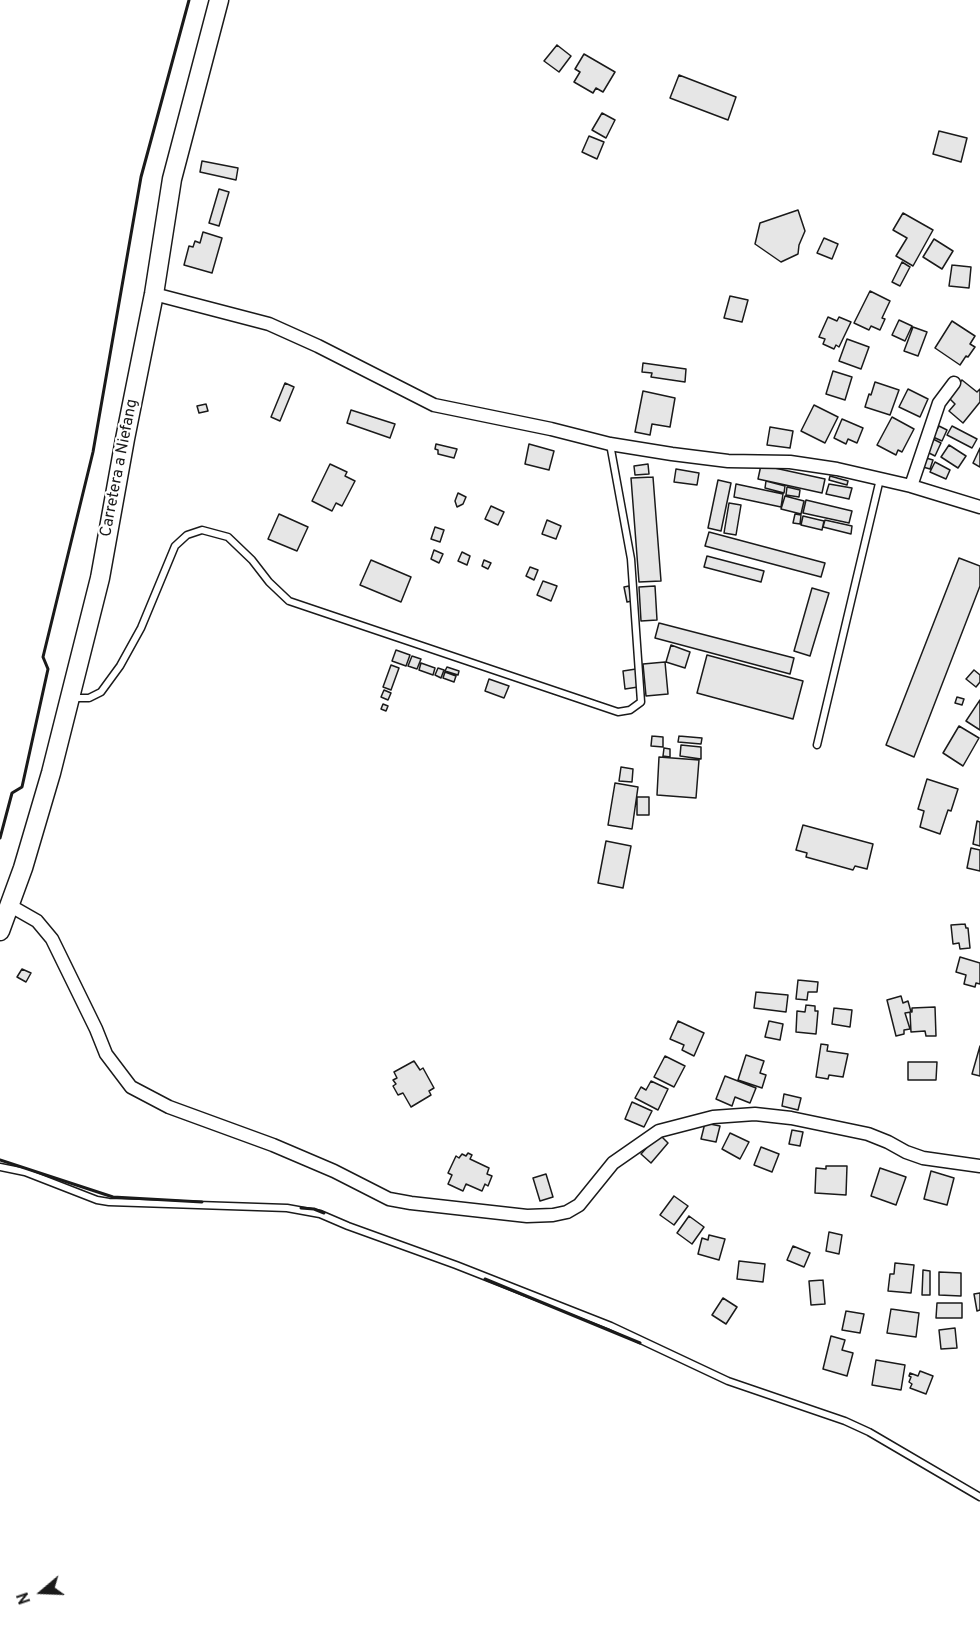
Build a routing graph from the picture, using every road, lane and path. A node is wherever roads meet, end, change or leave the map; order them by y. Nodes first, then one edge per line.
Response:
1 (219, 0) edge
2 (154, 294) junction
3 (954, 383) dead end
4 (610, 444) junction
5 (880, 478) junction
6 (911, 486) junction
7 (980, 507) edge
8 (70, 698) junction
9 (817, 746) dead end
10 (9, 905) junction
11 (0, 931) edge
12 (980, 1166) edge
13 (0, 1167) edge
14 (980, 1497) edge

1 - 2 main road, Carretera a Niefang
2 - 4 street
2 - 8 main road, Carretera a Niefang
3 - 6 street
4 - 5 street
4 - 8 lane
5 - 6 street
5 - 9 lane
6 - 7 street
8 - 10 main road, Carretera a Niefang
10 - 11 main road, Carretera a Niefang
10 - 12 street
13 - 14 lane

